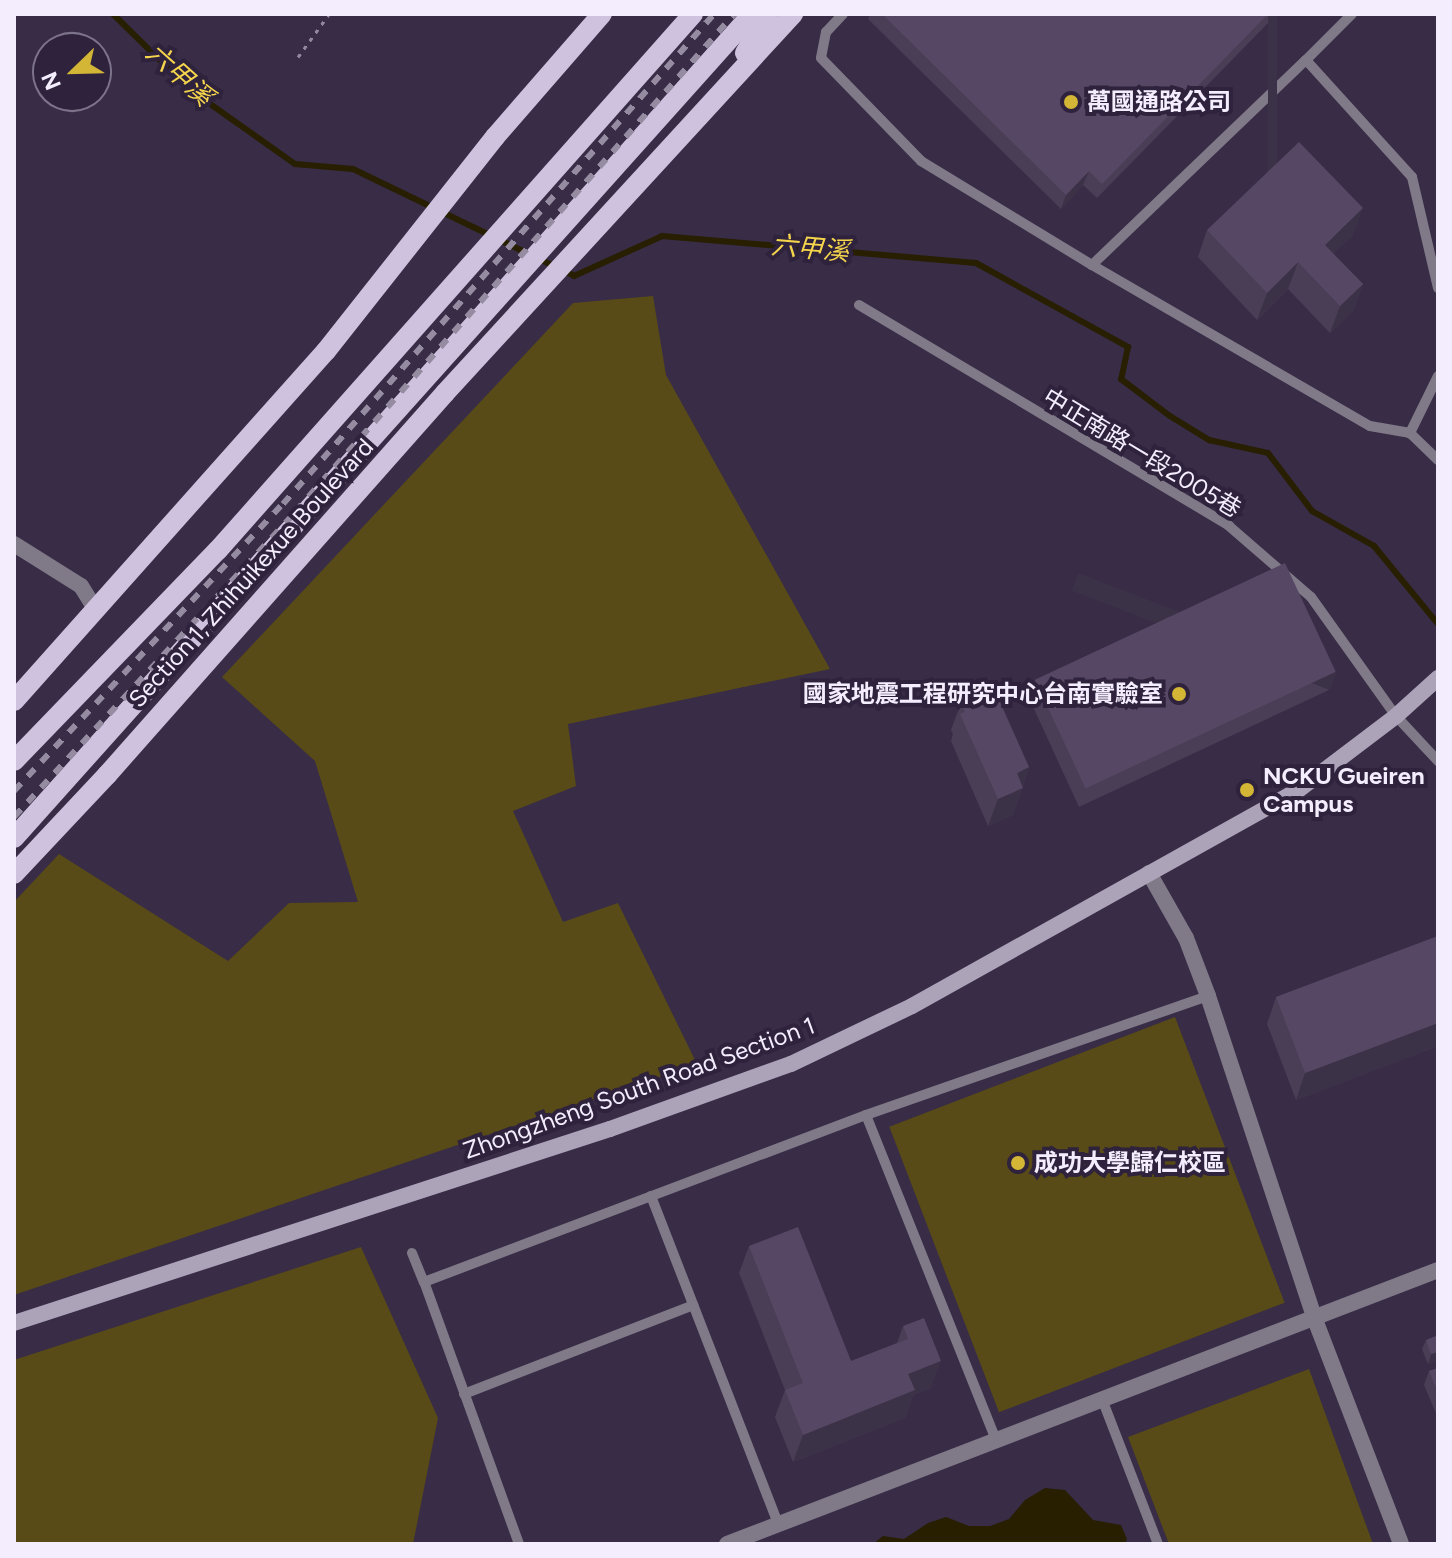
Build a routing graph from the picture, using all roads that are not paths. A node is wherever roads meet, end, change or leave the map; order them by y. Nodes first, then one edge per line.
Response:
1 (602, 14) edge
2 (693, 14) edge
3 (752, 14) edge
4 (768, 14) edge
5 (793, 14) edge
6 (843, 14) edge
7 (1352, 14) edge
8 (1306, 60) junction
9 (724, 87) junction
10 (1092, 265) junction
11 (1438, 288) edge
12 (859, 305) dead end
13 (1438, 376) edge
14 (1410, 433) junction
15 (1438, 460) edge
16 (14, 544) edge
17 (94, 607) junction
18 (1438, 678) edge
19 (14, 701) edge
20 (1401, 710) junction
21 (14, 761) edge
22 (1438, 761) edge
23 (14, 838) edge
24 (1149, 873) junction
25 (14, 874) edge
26 (1208, 996) junction
27 (866, 1115) junction
28 (651, 1196) junction
29 (412, 1253) dead end
30 (1438, 1270) edge
31 (424, 1282) junction
32 (693, 1305) junction
33 (1314, 1317) junction
34 (14, 1323) edge
35 (464, 1394) junction
36 (1102, 1399) junction
37 (996, 1440) junction
38 (778, 1524) junction
39 (736, 1543) edge
40 (519, 1544) edge
41 (1158, 1544) edge
42 (1401, 1544) edge

1 - 17 main road
2 - 21 main road, Section 1, Zhihuikexue Boulevard
3 - 23 main road, Section 1, Zhihuikexue Boulevard
4 - 9 main road
5 - 9 main road
6 - 10 lane
7 - 8 lane
8 - 10 lane
8 - 11 lane
9 - 25 main road, Section 1, Zhihuikexue Boulevard
10 - 14 lane
12 - 20 lane, 中正南路一段2005巷
13 - 14 lane
14 - 15 lane
16 - 17 street
17 - 19 main road
18 - 20 street, Zhongzheng South Road Section 1
20 - 22 lane, 中正南路一段2005巷
20 - 24 street, Zhongzheng South Road Section 1
24 - 26 street
24 - 34 street, Zhongzheng South Road Section 1
26 - 27 lane
26 - 33 street
27 - 28 lane
27 - 37 lane
28 - 31 lane
28 - 32 lane
29 - 31 lane
30 - 33 street
31 - 35 lane
32 - 35 lane
32 - 38 lane
33 - 36 street
33 - 42 street
35 - 40 lane
36 - 37 street
36 - 41 lane
37 - 38 street
38 - 39 street

